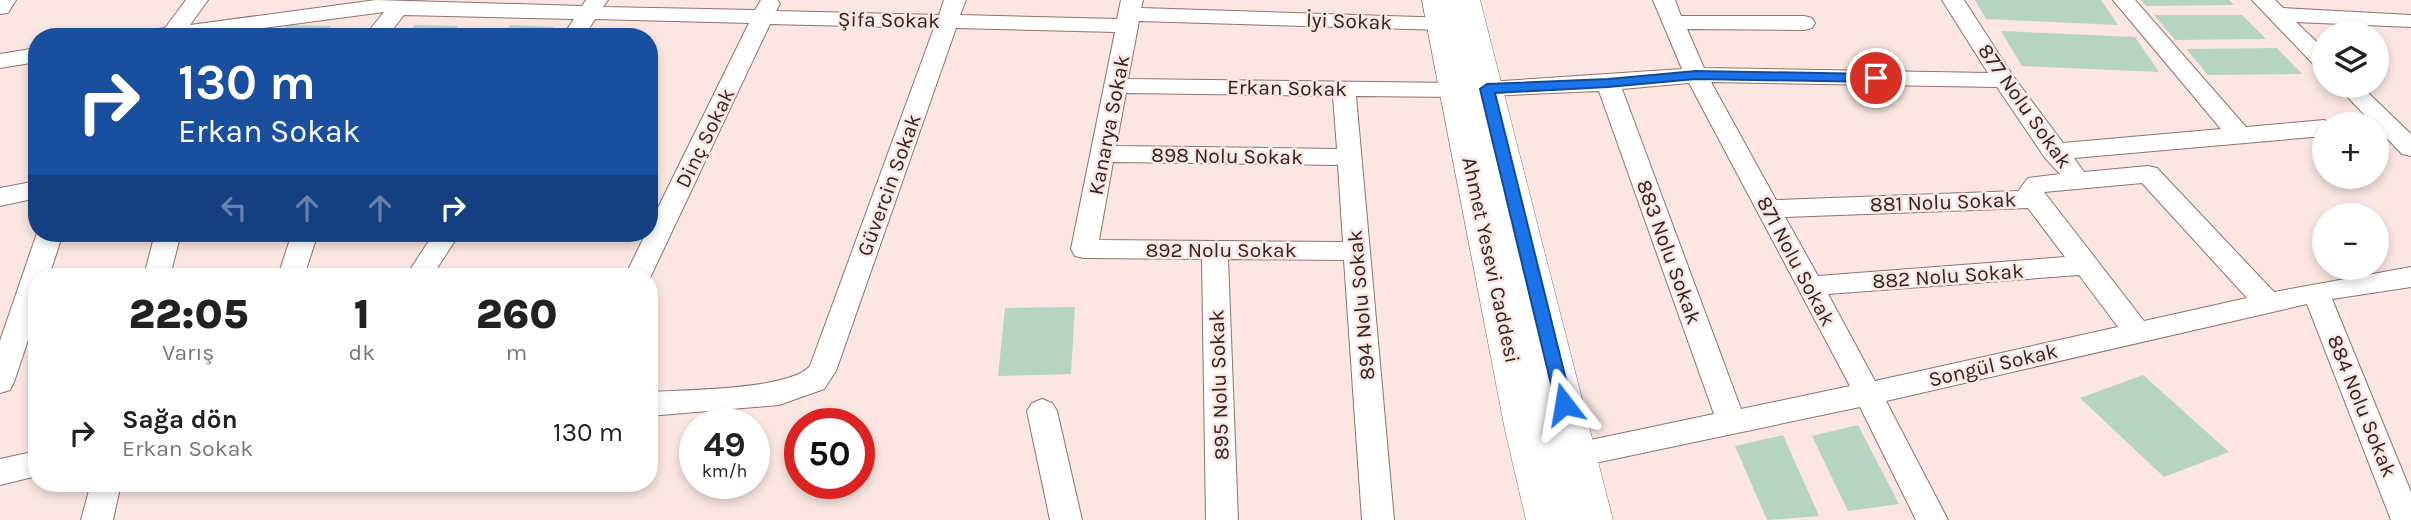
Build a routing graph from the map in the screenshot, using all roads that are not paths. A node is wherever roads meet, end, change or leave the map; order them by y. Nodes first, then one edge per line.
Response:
1 (5, 0) edge
2 (197, 0) edge
3 (1953, 0) edge
4 (2124, 0) edge
5 (402, 4) edge
6 (593, 6) edge
7 (2269, 7) edge
8 (0, 8) edge
9 (767, 8) edge
10 (1448, 8) edge
11 (952, 11) edge
12 (1669, 11) edge
13 (1130, 13) edge
14 (2411, 20) edge
15 (1804, 23) dead end
16 (176, 28) edge
17 (231, 28) edge
18 (382, 28) edge
19 (579, 28) edge
20 (2312, 50) edge
21 (28, 56) edge
22 (0, 61) edge
23 (1696, 75) junction
24 (2004, 80) junction
25 (1608, 83) junction
26 (1117, 86) junction
27 (1344, 89) junction
28 (1471, 90) junction
29 (2312, 129) edge
30 (2389, 134) edge
31 (2240, 136) junction
32 (2122, 147) junction
33 (2411, 148) edge
34 (2054, 152) junction
35 (1104, 154) junction
36 (1349, 158) junction
37 (2147, 174) junction
38 (2078, 181) junction
39 (28, 191) edge
40 (0, 197) edge
41 (2035, 199) junction
42 (1768, 208) junction
43 (658, 234) edge
44 (47, 242) edge
45 (166, 242) edge
46 (302, 242) edge
47 (441, 242) edge
48 (654, 242) edge
49 (1084, 249) joint
50 (1215, 250) junction
51 (1357, 251) junction
52 (2085, 265) junction
53 (38, 268) edge
54 (159, 268) edge
55 (294, 268) edge
56 (424, 268) edge
57 (642, 268) edge
58 (2411, 277) edge
59 (1810, 286) junction
60 (2316, 292) junction
61 (28, 299) edge
62 (2268, 303) junction
63 (2137, 332) junction
64 (822, 371) joint
65 (0, 382) edge
66 (1868, 394) junction
67 (658, 403) edge
68 (1042, 411) dead end
69 (1731, 421) junction
70 (1576, 455) junction
71 (28, 465) edge
72 (0, 472) edge
73 (104, 492) edge
74 (97, 520) edge
75 (1066, 520) edge
76 (1222, 520) edge
77 (1378, 520) edge
78 (1548, 520) edge
79 (1591, 520) edge
80 (1932, 520) edge
81 (2407, 520) edge

1 - 8 street
2 - 16 street
3 - 24 street, 877 Nolu Sokak
4 - 31 street
5 - 6 street, Şifa Sokak
5 - 17 street, Şifa Sokak
5 - 18 street
6 - 9 street, Şifa Sokak
6 - 19 street
7 - 14 street
7 - 20 street
9 - 11 street, Şifa Sokak
9 - 43 street, Dinç Sokak
10 - 13 street, İyi Sokak
10 - 28 main road, Ahmet Yesevi Caddesi
11 - 13 street, Şifa Sokak
11 - 64 street, Güvercin Sokak
12 - 15 street
12 - 23 street, 871 Nolu Sokak
13 - 26 street, Kanarya Sokak
21 - 22 street
23 - 24 street, Erkan Sokak
23 - 25 street, Erkan Sokak
23 - 42 street, 871 Nolu Sokak
24 - 34 street, 877 Nolu Sokak
25 - 28 street, Erkan Sokak
25 - 69 street, 883 Nolu Sokak
26 - 27 street, Erkan Sokak
26 - 35 street, Kanarya Sokak
27 - 28 street, Erkan Sokak
27 - 36 street, 894 Nolu Sokak
28 - 70 main road, Ahmet Yesevi Caddesi
28 - 78 main road, Ahmet Yesevi Caddesi
29 - 31 street
30 - 33 street
31 - 32 street
32 - 34 street
32 - 37 street
34 - 38 street, 877 Nolu Sokak
35 - 36 street, 898 Nolu Sokak
35 - 49 street, Kanarya Sokak
36 - 51 street, 894 Nolu Sokak
37 - 38 street, 877 Nolu Sokak
37 - 62 street
38 - 41 street
39 - 40 street
41 - 42 street, 881 Nolu Sokak
41 - 52 street, 881 Nolu Sokak
42 - 59 street, 871 Nolu Sokak
44 - 53 street
45 - 54 street
46 - 55 street
47 - 56 street
48 - 57 street, Dinç Sokak
49 - 50 street, 892 Nolu Sokak
50 - 51 street, 892 Nolu Sokak
50 - 76 street, 895 Nolu Sokak
51 - 77 street, 894 Nolu Sokak
52 - 59 street, 882 Nolu Sokak
52 - 63 street, 881 Nolu Sokak
58 - 60 street, Songül Sokak
59 - 66 street, 871 Nolu Sokak
60 - 62 street, Songül Sokak
60 - 81 street, 884 Nolu Sokak
61 - 65 street
62 - 63 street, Songül Sokak
63 - 66 street, Songül Sokak
64 - 67 street
66 - 69 street, Songül Sokak
66 - 80 street, 871 Nolu Sokak
68 - 75 street
69 - 70 street, Songül Sokak
70 - 79 main road, Ahmet Yesevi Caddesi
71 - 72 street
73 - 74 street

